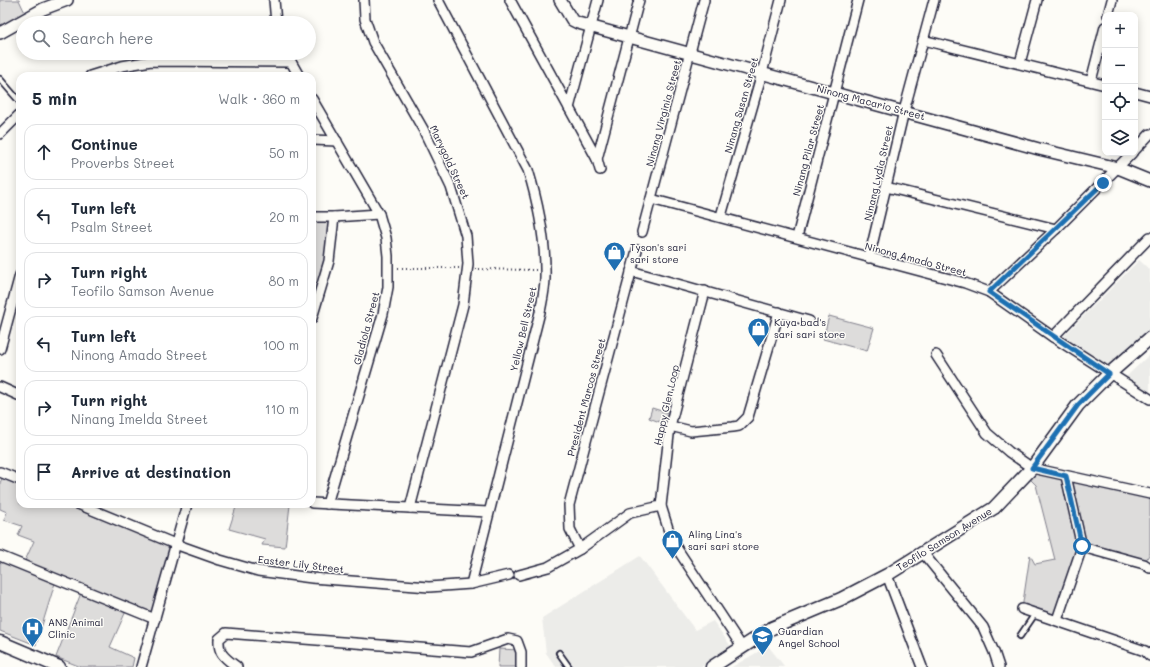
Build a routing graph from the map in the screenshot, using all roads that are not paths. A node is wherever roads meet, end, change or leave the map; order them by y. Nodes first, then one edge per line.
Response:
1 (67, 0) edge
2 (274, 0) edge
3 (364, 0) edge
4 (438, 0) edge
5 (510, 0) edge
6 (560, 0) edge
7 (598, 0) edge
8 (639, 0) edge
9 (704, 0) edge
10 (781, 0) edge
11 (858, 0) edge
12 (934, 0) edge
13 (1037, 0) edge
14 (1112, 0) edge
15 (1109, 12) edge
16 (30, 16) edge
17 (275, 16) edge
18 (16, 24) edge
19 (591, 27) junction
20 (0, 33) edge
21 (630, 37) junction
22 (1102, 39) edge
23 (923, 40) junction
24 (691, 54) junction
25 (291, 62) joint
26 (1020, 63) junction
27 (103, 72) edge
28 (297, 72) edge
29 (762, 73) junction
30 (0, 79) edge
31 (1091, 81) junction
32 (1102, 83) edge
33 (835, 92) junction
34 (1138, 93) edge
35 (1150, 96) edge
36 (16, 97) edge
37 (316, 105) edge
38 (569, 108) junction
39 (904, 111) junction
40 (16, 118) edge
41 (0, 134) edge
42 (1150, 134) edge
43 (316, 140) edge
44 (337, 141) junction
45 (1138, 147) edge
46 (1129, 156) edge
47 (597, 159) junction
48 (1118, 168) junction
49 (600, 170) dead end
50 (1150, 181) edge
51 (886, 187) junction
52 (651, 199) junction
53 (379, 214) junction
54 (721, 216) junction
55 (316, 217) edge
56 (334, 217) junction
57 (1056, 229) junction
58 (642, 232) dead end
59 (797, 236) junction
60 (1150, 237) edge
61 (637, 250) dead end
62 (869, 258) junction
63 (632, 271) junction
64 (16, 290) edge
65 (705, 291) junction
66 (989, 292) junction
67 (316, 305) edge
68 (779, 312) junction
69 (809, 321) dead end
70 (1053, 337) junction
71 (1150, 338) edge
72 (0, 349) edge
73 (936, 355) dead end
74 (1109, 374) junction
75 (0, 388) edge
76 (16, 394) edge
77 (1150, 399) edge
78 (670, 426) junction
79 (1032, 468) junction
80 (0, 472) edge
81 (1066, 476) junction
82 (16, 478) edge
83 (1150, 494) edge
84 (316, 503) edge
85 (327, 504) junction
86 (661, 506) junction
87 (88, 508) edge
88 (186, 508) edge
89 (410, 508) junction
90 (488, 512) junction
91 (175, 544) junction
92 (1082, 546) junction
93 (580, 549) junction
94 (923, 553) junction
95 (0, 556) edge
96 (1150, 568) edge
97 (509, 575) dead end
98 (519, 575) dead end
99 (887, 575) junction
100 (471, 584) junction
101 (1022, 609) dead end
102 (1035, 614) junction
103 (155, 619) junction
104 (1057, 620) junction
105 (1020, 636) dead end
106 (0, 642) edge
107 (742, 647) junction
108 (559, 653) dead end
109 (1150, 656) edge
110 (59, 667) edge
111 (141, 667) edge
112 (237, 667) edge
113 (521, 667) edge
114 (569, 667) edge
115 (712, 667) edge
116 (922, 667) edge
117 (999, 667) edge

1 - 16 street
2 - 17 street
3 - 89 street, Marygold Street
4 - 90 street, Yellow Bell Street
5 - 38 street
6 - 19 street, Ninong Macario Street
7 - 19 street
8 - 21 street
9 - 24 street, Ninang Virginia Street
10 - 29 street, Ninang Susan Street
11 - 33 street, Ninang Pilar Street
12 - 23 street, Ninang Lydia Street
13 - 26 street
14 - 15 street
18 - 20 street
19 - 21 street, Ninong Macario Street
19 - 38 street
21 - 24 street, Ninong Macario Street
21 - 47 street
22 - 31 street
23 - 26 street
23 - 39 street, Ninang Lydia Street
24 - 29 street, Ninong Macario Street
24 - 52 street, Ninang Virginia Street
25 - 27 street
25 - 28 street
26 - 31 street
29 - 33 street, Ninong Macario Street
29 - 54 street, Ninang Susan Street
30 - 36 lane
31 - 32 street
33 - 39 street, Ninong Macario Street
33 - 59 street, Ninang Pilar Street
34 - 35 street
37 - 44 street, Gladiola Street
38 - 47 street
39 - 48 street, Ninong Macario Street
39 - 51 street, Ninang Lydia Street
40 - 41 street
42 - 45 street
43 - 44 street
44 - 53 street, Gladiola Street
46 - 48 street
47 - 49 street
48 - 50 street, Ninong Macario Street
48 - 57 street
51 - 57 street
51 - 62 street, Ninang Lydia Street
52 - 54 street, Ninong Amado Street
52 - 58 street, Ninang Virginia Street
53 - 56 street
53 - 85 street, Gladiola Street
54 - 59 street, Ninong Amado Street
55 - 56 street
56 - 67 street
57 - 66 street
59 - 62 street, Ninong Amado Street
60 - 70 street
61 - 63 street, President Marcos Street
62 - 66 street, Ninong Amado Street
63 - 65 street
63 - 93 street, President Marcos Street
64 - 72 street
65 - 68 street
65 - 78 street, Happy Glen Loop
66 - 70 street, Ninong Amado Street
68 - 69 street
68 - 78 street
70 - 74 street, Ninong Amado Street
71 - 74 main road, Teofilo Samson Avenue
73 - 79 street
74 - 77 street, Ninong Amado Street
74 - 79 main road, Teofilo Samson Avenue
75 - 76 street
78 - 86 street, Happy Glen Loop
79 - 81 street
79 - 94 main road, Teofilo Samson Avenue
80 - 82 street
81 - 83 street
81 - 92 street
84 - 85 street
85 - 89 street
86 - 93 street
86 - 107 street, Happy Glen Loop
87 - 91 street, Easter Lily Street
88 - 91 street
89 - 90 street
90 - 100 street, Yellow Bell Street
91 - 100 street, Easter Lily Street
91 - 103 street
92 - 96 street
92 - 104 street
93 - 98 street
94 - 99 main road, Teofilo Samson Avenue
94 - 117 street
95 - 103 street
97 - 100 street, Easter Lily Street
99 - 107 main road, Teofilo Samson Avenue
99 - 116 street
101 - 102 street
102 - 104 street
102 - 105 lane
103 - 111 street
104 - 109 street
106 - 110 main road
107 - 115 main road, Teofilo Samson Avenue
108 - 114 lane
112 - 113 street

